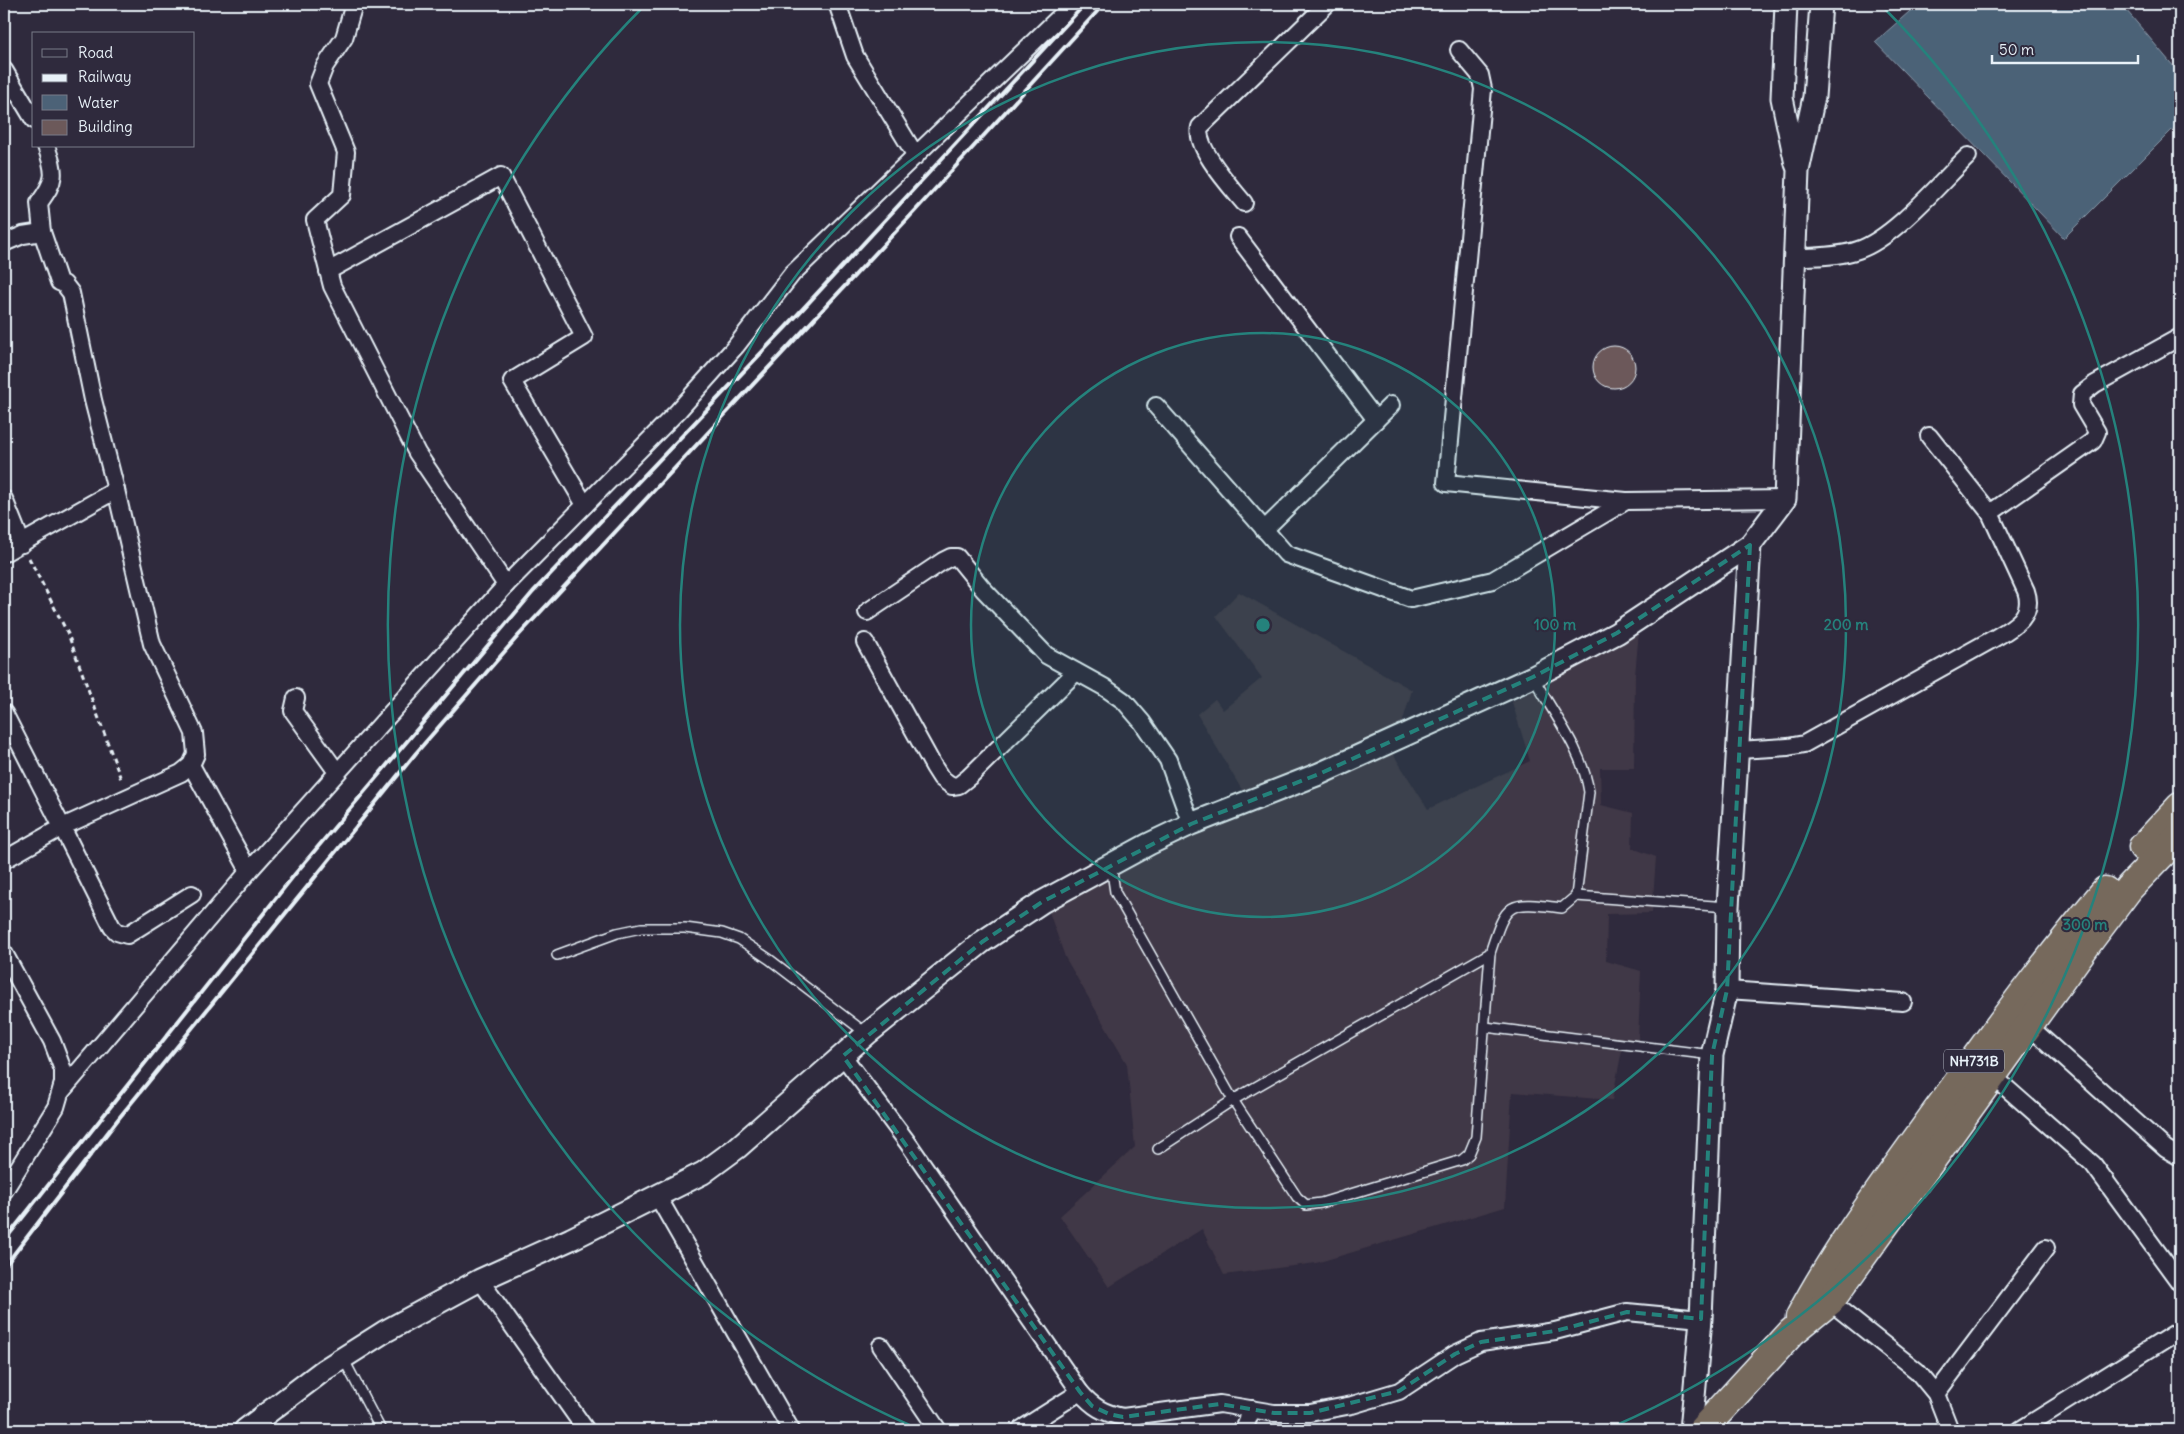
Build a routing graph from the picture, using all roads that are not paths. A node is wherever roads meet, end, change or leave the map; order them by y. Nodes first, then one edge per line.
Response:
1 (354, 4) edge
2 (1073, 4) edge
3 (1327, 4) edge
4 (1786, 4) edge
5 (1820, 4) edge
6 (838, 6) dead end
7 (1459, 50) dead end
8 (4, 70) edge
9 (32, 117) edge
10 (47, 148) edge
11 (916, 156) junction
12 (1968, 156) dead end
13 (1798, 171) junction
14 (1244, 203) dead end
15 (42, 232) junction
16 (1238, 237) dead end
17 (4, 243) edge
18 (1794, 258) junction
19 (328, 271) junction
20 (2180, 337) edge
21 (1392, 405) dead end
22 (1156, 406) dead end
23 (1376, 420) junction
24 (1929, 436) dead end
25 (116, 490) junction
26 (4, 499) edge
27 (1785, 499) junction
28 (1626, 501) junction
29 (585, 505) junction
30 (1990, 513) junction
31 (1264, 530) junction
32 (22, 544) junction
33 (1750, 545) junction
34 (4, 553) edge
35 (506, 585) junction
36 (867, 612) dead end
37 (865, 642) dead end
38 (1076, 672) junction
39 (1533, 677) junction
40 (296, 698) dead end
41 (4, 713) edge
42 (1738, 750) junction
43 (191, 765) junction
44 (337, 772) junction
45 (2180, 807) edge
46 (1191, 824) junction
47 (62, 827) junction
48 (2176, 847) edge
49 (4, 860) edge
50 (1111, 865) junction
51 (248, 871) junction
52 (192, 894) dead end
53 (1576, 896) junction
54 (1728, 907) junction
55 (4, 953) edge
56 (1490, 953) junction
57 (558, 955) dead end
58 (1727, 990) junction
59 (1903, 1002) dead end
60 (2019, 1017) junction
61 (1485, 1027) junction
62 (867, 1034) junction
63 (1712, 1055) junction
64 (843, 1056) junction
65 (1983, 1067) junction
66 (61, 1092) junction
67 (1233, 1100) junction
68 (1158, 1149) dead end
69 (2180, 1157) edge
70 (4, 1191) edge
71 (658, 1197) junction
72 (2046, 1248) dead end
73 (480, 1280) junction
74 (2180, 1283) edge
75 (1822, 1295) junction
76 (1701, 1319) junction
77 (2180, 1330) edge
78 (881, 1346) dead end
79 (343, 1358) junction
80 (1080, 1392) junction
81 (1936, 1394) junction
82 (1252, 1409) junction
83 (245, 1430) edge
84 (381, 1430) edge
85 (586, 1430) edge
86 (791, 1430) edge
87 (938, 1430) edge
88 (1020, 1430) edge
89 (1244, 1430) edge
90 (1691, 1430) edge
91 (1702, 1430) edge
92 (1950, 1430) edge
93 (2020, 1430) edge

1 - 19 street
2 - 11 street
3 - 14 street
4 - 13 street
5 - 13 street
6 - 11 street
7 - 28 street
8 - 9 street
10 - 15 street
11 - 29 street
12 - 18 street
13 - 18 street
15 - 17 street
15 - 25 street
16 - 23 street
18 - 27 street
19 - 29 street
19 - 35 street
20 - 30 street
21 - 23 street
22 - 31 street
23 - 31 street
24 - 30 street
25 - 32 street
25 - 43 street
26 - 32 street
27 - 28 street
27 - 33 street
28 - 31 street
29 - 35 street
30 - 42 street
32 - 34 street
33 - 39 street
33 - 42 street
35 - 44 street
36 - 38 street
37 - 38 street
38 - 46 street
39 - 46 street
39 - 53 lane
40 - 44 street
41 - 47 street
42 - 54 street
43 - 47 street
43 - 51 street
44 - 51 street
45 - 60 highway, NH731B
46 - 50 street
47 - 49 street
47 - 52 street
48 - 60 highway, NH731B
50 - 62 street
50 - 67 lane
51 - 66 street
53 - 54 lane
53 - 56 lane
54 - 58 street
55 - 66 street
56 - 61 lane
56 - 67 lane
57 - 62 lane
58 - 59 street
58 - 63 street
60 - 65 highway, NH731B
60 - 69 street
61 - 63 lane
61 - 67 lane
62 - 64 street
63 - 76 street
64 - 71 street
64 - 80 street
65 - 74 street
65 - 75 highway, NH731B
66 - 70 street
67 - 68 lane
71 - 73 street
71 - 86 street
72 - 81 street
73 - 79 street
73 - 85 street
75 - 81 street
75 - 91 highway, NH731B
76 - 82 street
76 - 90 street
77 - 93 street
78 - 87 street
79 - 83 street
79 - 84 lane
80 - 82 street
80 - 88 street
81 - 92 street
82 - 89 street

